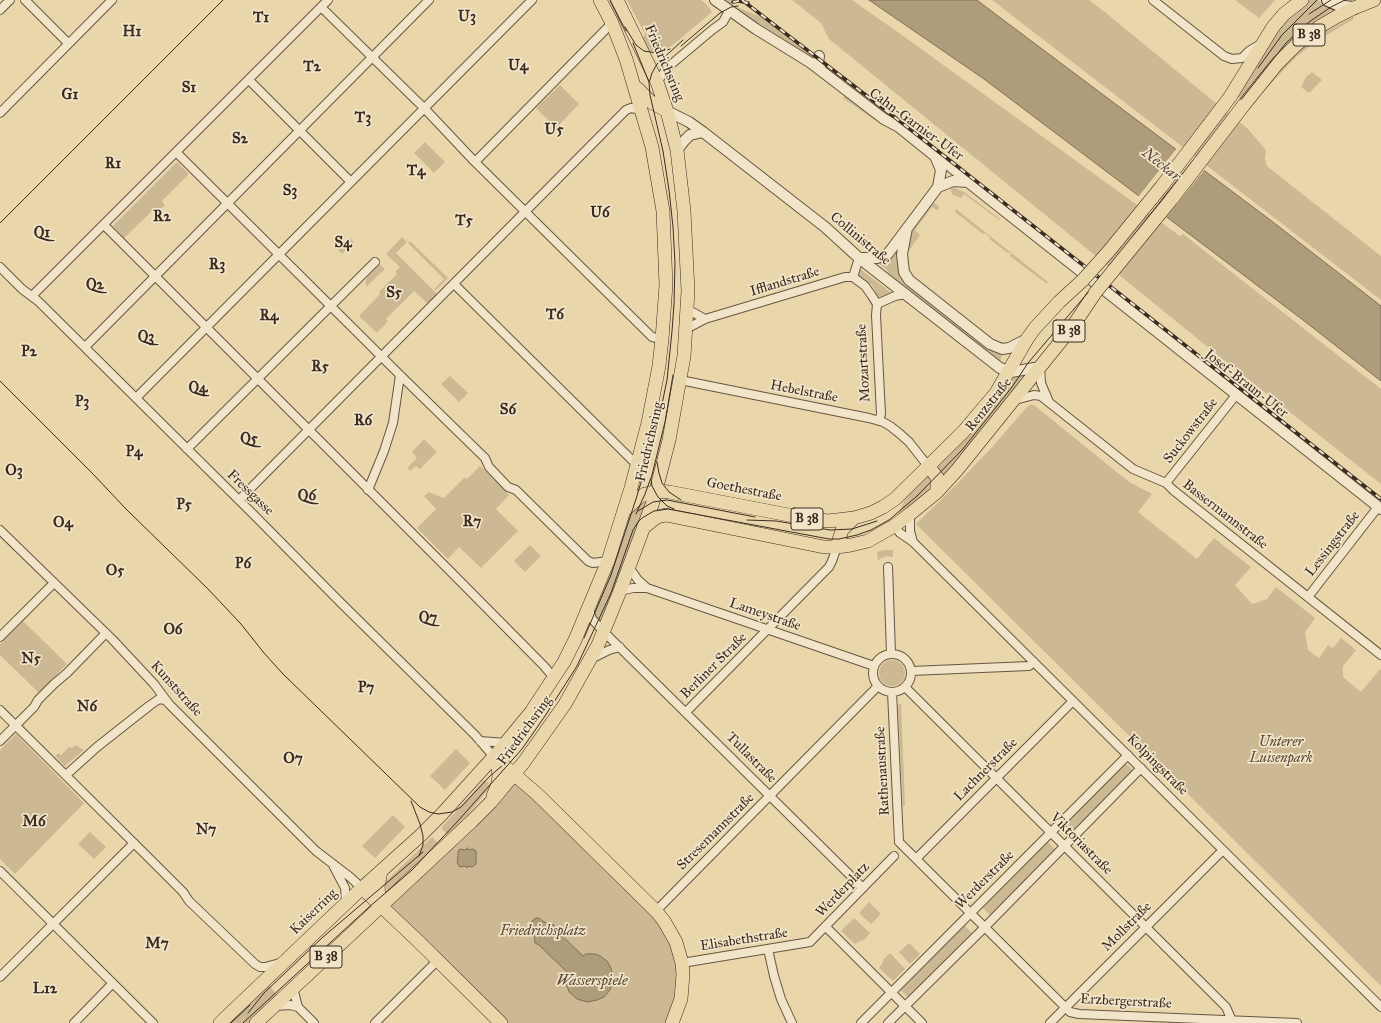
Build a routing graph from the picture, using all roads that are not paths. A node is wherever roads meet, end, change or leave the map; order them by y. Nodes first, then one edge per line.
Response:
1 (10, 0) edge
2 (26, 0) edge
3 (112, 0) edge
4 (328, 0) edge
5 (429, 0) edge
6 (532, 0) edge
7 (600, 0) edge
8 (617, 0) edge
9 (715, 0) edge
10 (1153, 0) edge
11 (1328, 0) edge
12 (1374, 0) edge
13 (1299, 1) edge
14 (322, 7) junction
15 (1354, 8) junction
16 (0, 10) edge
17 (729, 11) junction
18 (612, 23) junction
19 (68, 43) junction
20 (1262, 44) junction
21 (372, 58) junction
22 (249, 80) junction
23 (658, 82) junction
24 (634, 85) junction
25 (425, 109) junction
26 (642, 110) junction
27 (667, 111) junction
28 (0, 113) edge
29 (300, 130) junction
30 (703, 132) junction
31 (677, 150) junction
32 (176, 152) junction
33 (935, 156) junction
34 (475, 162) junction
35 (351, 182) junction
36 (968, 182) junction
37 (938, 187) junction
38 (227, 203) junction
39 (525, 212) junction
40 (104, 225) junction
41 (907, 228) junction
42 (279, 255) junction
43 (859, 258) junction
44 (375, 262) dead end
45 (0, 267) edge
46 (155, 276) junction
47 (853, 277) junction
48 (454, 284) junction
49 (1091, 285) junction
50 (906, 294) junction
51 (32, 296) junction
52 (877, 304) junction
53 (332, 306) junction
54 (687, 309) junction
55 (705, 319) junction
56 (206, 327) junction
57 (686, 329) junction
58 (662, 339) junction
59 (1027, 339) junction
60 (85, 347) junction
61 (684, 356) junction
62 (382, 357) junction
63 (1040, 367) junction
64 (1009, 372) junction
65 (400, 375) junction
66 (258, 379) junction
67 (680, 380) junction
68 (1236, 395) junction
69 (136, 398) junction
70 (1014, 400) junction
71 (1050, 403) junction
72 (879, 421) junction
73 (309, 431) junction
74 (187, 449) junction
75 (638, 466) junction
76 (928, 466) junction
77 (662, 471) junction
78 (1166, 483) junction
79 (368, 490) junction
80 (656, 492) junction
81 (937, 492) junction
82 (694, 497) junction
83 (895, 499) junction
84 (239, 500) junction
85 (1380, 508) edge
86 (625, 510) junction
87 (910, 514) junction
88 (854, 518) junction
89 (894, 526) junction
90 (643, 528) junction
91 (1, 533) edge
92 (913, 542) junction
93 (836, 547) junction
94 (608, 561) junction
95 (629, 567) junction
96 (888, 567) dead end
97 (54, 582) junction
98 (647, 588) junction
99 (620, 591) junction
100 (1308, 597) junction
101 (589, 607) junction
102 (768, 630) junction
103 (604, 632) junction
104 (106, 633) junction
105 (0, 637) edge
106 (620, 647) junction
107 (891, 653) junction
108 (1381, 655) edge
109 (591, 659) junction
110 (1034, 662) junction
111 (874, 666) junction
112 (911, 671) junction
113 (554, 678) junction
114 (878, 686) junction
115 (905, 687) junction
116 (892, 692) junction
117 (165, 700) junction
118 (1073, 701) junction
119 (0, 710) edge
120 (686, 712) junction
121 (16, 725) junction
122 (0, 741) edge
123 (480, 741) junction
124 (507, 743) junction
125 (1128, 755) junction
126 (494, 757) junction
127 (524, 762) junction
128 (1141, 768) junction
129 (483, 769) junction
130 (499, 771) junction
131 (514, 774) junction
132 (66, 775) junction
133 (996, 778) junction
134 (529, 787) junction
135 (770, 795) junction
136 (493, 797) junction
137 (431, 826) joint
138 (1050, 832) junction
139 (134, 842) junction
140 (1064, 846) junction
141 (1223, 850) junction
142 (894, 856) dead end
143 (916, 859) junction
144 (332, 864) junction
145 (381, 870) junction
146 (0, 871) edge
147 (362, 888) junction
148 (863, 888) junction
149 (346, 904) junction
150 (381, 906) junction
151 (656, 910) junction
152 (971, 913) junction
153 (393, 917) junction
154 (53, 923) junction
155 (359, 927) junction
156 (985, 927) junction
157 (1146, 927) junction
158 (828, 929) dead end
159 (810, 942) joint
160 (768, 949) junction
161 (438, 960) junction
162 (285, 962) junction
163 (682, 963) junction
164 (0, 977) edge
165 (113, 983) junction
166 (293, 988) junction
167 (891, 992) junction
168 (274, 1006) junction
169 (905, 1006) junction
170 (298, 1007) junction
171 (1066, 1007) junction
172 (1381, 1007) edge
173 (1233, 1022) edge
174 (1264, 1022) edge
175 (74, 1023) edge
176 (153, 1023) edge
177 (220, 1023) edge
178 (256, 1023) edge
179 (314, 1023) edge
180 (375, 1023) edge
181 (501, 1023) edge
182 (672, 1023) edge
183 (792, 1023) edge
184 (861, 1023) edge
185 (888, 1023) edge
186 (922, 1023) edge
187 (1050, 1023) edge
188 (1297, 1023) edge

1 - 16 street
2 - 19 street
3 - 19 street
4 - 14 street
5 - 21 street
6 - 25 street
7 - 18 main road, Friedrichsring
8 - 23 main road, Friedrichsring
9 - 17 street
10 - 20 street
11 - 15 main road
12 - 15 main road, B 38
13 - 20 main road, B 38
14 - 21 street
14 - 22 street
15 - 49 main road, B 38, bridge
17 - 23 street
17 - 33 street, Cahn-Garnier-Ufer
18 - 24 main road, Friedrichsring
18 - 34 street
19 - 28 street
20 - 49 main road, B 38, bridge
21 - 25 street
21 - 29 street
22 - 29 street
22 - 32 street
23 - 27 main road, Friedrichsring
24 - 26 main road, Friedrichsring
24 - 27 main road
25 - 34 street
25 - 35 street
26 - 39 street
26 - 58 main road, Friedrichsring
27 - 30 street, Collinistraße
27 - 31 main road, Friedrichsring
29 - 35 street
29 - 38 street
30 - 31 street
30 - 43 street, Collinistraße
31 - 54 main road, Friedrichsring
32 - 38 street
32 - 40 street
33 - 36 street, Cahn-Garnier-Ufer
33 - 37 street
34 - 39 street
35 - 42 street
36 - 37 street
36 - 49 street, Cahn-Garnier-Ufer
37 - 41 street
38 - 42 street
38 - 46 street
39 - 48 street
39 - 58 street
40 - 46 street
40 - 51 street
41 - 43 street
41 - 59 street, Collinistraße
42 - 53 street
42 - 56 street
43 - 47 street
43 - 50 street, Collinistraße
44 - 53 street
45 - 51 street, Fressgasse
46 - 56 street
46 - 60 street
47 - 52 street, Mozartstraße
47 - 55 street, Ifflandstraße
48 - 62 street
48 - 75 street
49 - 59 main road, Renzstraße / B 38
49 - 63 main road, Renzstraße / B 38
49 - 68 street, Josef-Braun-Ufer
50 - 52 street, Mozartstraße
50 - 64 street, Collinistraße
51 - 60 street, Fressgasse
52 - 72 street, Mozartstraße
53 - 62 street
53 - 66 street
54 - 55 street
54 - 57 main road, Friedrichsring
55 - 57 street, Ifflandstraße
56 - 66 street
56 - 69 street
57 - 61 main road, Friedrichsring
58 - 61 main road
58 - 75 main road, Friedrichsring
59 - 64 main road, Renzstraße / B 38
60 - 69 street, Fressgasse
61 - 67 main road, Friedrichsring
62 - 65 street
62 - 73 street
63 - 64 street
63 - 70 main road, Renzstraße / B 38
63 - 71 street, Bassermannstraße
64 - 76 main road, Renzstraße / B 38
65 - 79 street
65 - 94 street
66 - 73 street
66 - 74 street
67 - 72 street, Hebelstraße
67 - 77 main road, Friedrichsring
68 - 78 street, Suckowstraße
68 - 85 street, Josef-Braun-Ufer
69 - 74 street, Fressgasse
70 - 71 street, Bassermannstraße
70 - 81 main road, Renzstraße / B 38
71 - 78 street, Bassermannstraße
72 - 76 street, Hebelstraße
73 - 79 street
73 - 84 street
74 - 84 street, Fressgasse
75 - 86 main road, Friedrichsring
76 - 81 main road
76 - 83 main road, Goethestraße / B 38
77 - 80 main road, Friedrichsring
77 - 82 main road
78 - 100 street, Bassermannstraße
79 - 113 street
80 - 82 main road, Goethestraße / B 38
80 - 86 main road, B 38
80 - 90 main road, Friedrichsring / B 38
81 - 87 main road, Renzstraße / B 38
82 - 88 main road, Goethestraße / B 38
83 - 88 main road, Goethestraße / B 38
83 - 89 main road
84 - 123 street, Fressgasse
85 - 100 street, Lessingstraße
86 - 94 main road, Friedrichsring / B 38
87 - 89 main road, Renzstraße / B 38
87 - 92 street
88 - 93 main road
89 - 92 street, Kolpingstraße
89 - 93 main road, B 38
90 - 93 main road, B 38
90 - 95 main road, Friedrichsring / B 38
91 - 97 street, Kunststraße
92 - 110 street, Kolpingstraße
93 - 102 street, Berliner Straße
94 - 101 main road, Friedrichsring / B 38
95 - 98 street, Lameystraße
95 - 99 main road, Friedrichsring / B 38
96 - 107 street
97 - 104 street, Kunststraße
97 - 105 street
98 - 99 street, Lameystraße
98 - 102 street, Lameystraße
99 - 103 main road, Friedrichsring / B 38
100 - 108 street, Bassermannstraße
101 - 103 street, Tullastraße
101 - 113 main road, Friedrichsring / B 38
102 - 111 street, Lameystraße
102 - 120 street, Berliner Straße
103 - 106 street, Tullastraße
103 - 109 main road, Friedrichsring / B 38
104 - 117 street, Kunststraße
104 - 121 street
106 - 109 street
106 - 120 street, Tullastraße
107 - 111 street
107 - 112 street
109 - 127 main road, Friedrichsring / B 38
110 - 112 street
110 - 118 street, Kolpingstraße
111 - 114 street
112 - 115 street
113 - 124 main road, Friedrichsring / B 38
114 - 116 street
114 - 135 street, Stresemannstraße
115 - 116 street
115 - 133 street, Viktoriastraße
116 - 143 street, Rathenaustraße
117 - 132 street
117 - 144 street, Kunststraße
118 - 125 street, Kolpingstraße
118 - 133 street, Lachnerstraße
119 - 121 street
120 - 135 street, Tullastraße
121 - 122 street
121 - 132 street
123 - 124 street
123 - 126 street, Fressgasse
124 - 126 main road, Friedrichsring / B 38
125 - 128 street, Kolpingstraße
125 - 138 street, Werderstraße
126 - 129 main road, Friedrichsring / B 38
126 - 130 main road
126 - 131 main road
127 - 131 main road, Friedrichsring / B 38
127 - 134 main road
128 - 140 street
128 - 141 street, Kolpingstraße
129 - 130 main road
129 - 136 main road
129 - 137 main road, Friedrichsring / B 38
130 - 131 main road
130 - 136 main road
131 - 134 main road
131 - 136 main road, Friedrichsring / B 38
132 - 139 street
133 - 138 street, Viktoriastraße
133 - 143 street, Lachnerstraße
134 - 151 main road
135 - 148 street, Tullastraße
135 - 151 street, Stresemannstraße
136 - 150 main road, Friedrichsring / B 38
137 - 145 main road, Kaiserring / B 38
138 - 140 street, Viktoriastraße
138 - 152 street, Werderstraße
139 - 154 street
139 - 162 street
140 - 156 street
140 - 157 street, Viktoriastraße
141 - 157 street, Mollstraße
141 - 172 street, Kolpingstraße
142 - 148 street, Werderplatz
143 - 152 street
144 - 147 street, Kunststraße
144 - 149 street, Kunststraße
145 - 147 main road, Kaiserring / B 38
145 - 150 main road
146 - 154 street
147 - 149 main road, Kaiserring / B 38
147 - 150 main road
148 - 159 street, Werderplatz
149 - 162 main road, Kaiserring / B 38
150 - 153 main road
150 - 155 main road, B 38
151 - 163 main road
152 - 156 street, Erzbergerstraße
152 - 167 street, Werderstraße
153 - 155 main road
153 - 161 main road
154 - 164 street
154 - 165 street
155 - 166 main road, B 38
156 - 169 street
156 - 171 street, Erzbergerstraße
157 - 171 street, Mollstraße
157 - 173 street, Viktoriastraße
158 - 167 street, Werderplatz
159 - 160 street, Elisabethstraße
160 - 163 street, Elisabethstraße
160 - 183 street
161 - 180 street
161 - 181 main road
162 - 177 main road, Kaiserring / B 38
163 - 182 main road
165 - 175 street
165 - 176 street
166 - 168 main road, B 38
166 - 170 street
167 - 169 street, Werderplatz
167 - 184 street, Werderstraße
168 - 170 street
168 - 178 main road, B 38
169 - 185 street
169 - 186 street, Werderplatz
170 - 179 street
171 - 173 street, Erzbergerstraße
171 - 187 street, Mollstraße
173 - 174 street, Erzbergerstraße
174 - 188 street, Erzbergerstraße

